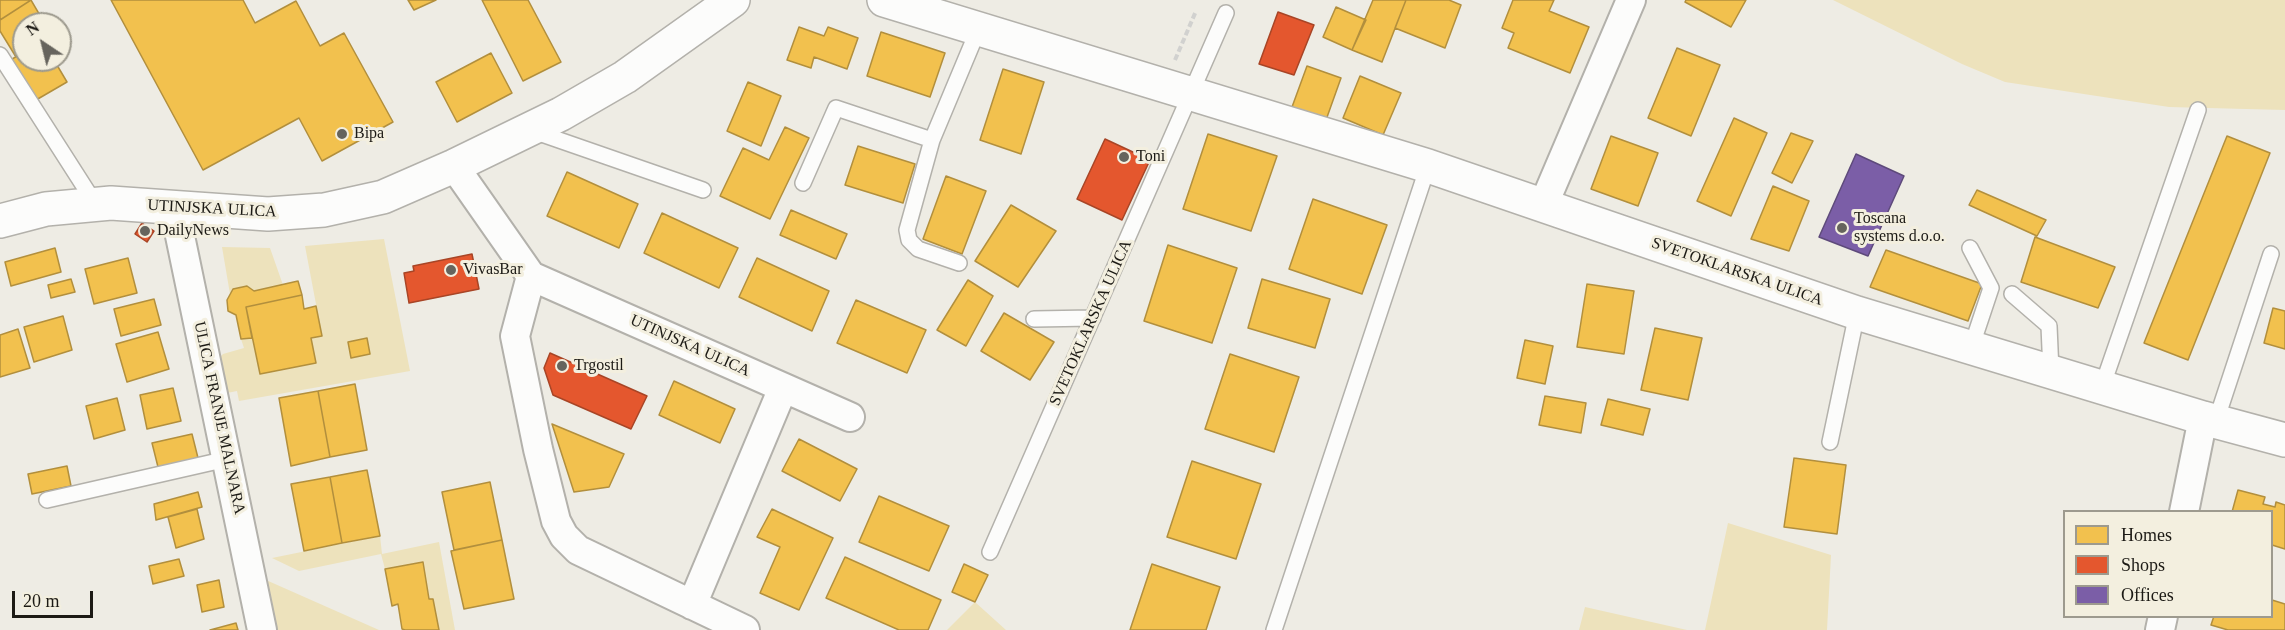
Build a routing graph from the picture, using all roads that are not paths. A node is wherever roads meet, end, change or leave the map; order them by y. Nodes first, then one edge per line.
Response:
1 (733, 0) edge
2 (884, 0) edge
3 (1632, 0) edge
4 (931, 8) edge
5 (1226, 13) dead end
6 (978, 30) junction
7 (0, 55) edge
8 (1191, 95) junction
9 (2198, 110) dead end
10 (530, 129) junction
11 (932, 140) junction
12 (454, 166) junction
13 (1428, 166) junction
14 (803, 183) dead end
15 (703, 190) dead end
16 (96, 205) junction
17 (1543, 206) junction
18 (174, 207) junction
19 (0, 220) edge
20 (1970, 248) dead end
21 (2271, 254) dead end
22 (958, 263) dead end
23 (531, 276) junction
24 (2012, 294) dead end
25 (1857, 313) junction
26 (1034, 318) dead end
27 (1093, 318) junction
28 (1971, 348) junction
29 (2051, 372) junction
30 (2102, 387) junction
31 (783, 388) junction
32 (850, 417) dead end
33 (2209, 420) junction
34 (2285, 440) edge
35 (1830, 442) dead end
36 (227, 459) junction
37 (47, 500) dead end
38 (2185, 510) edge
39 (990, 552) dead end
40 (692, 605) junction
41 (262, 630) edge
42 (745, 630) edge
43 (1274, 630) edge

1 - 10 street, UTINJSKA ULICA
2 - 4 street, SVETOKLARSKA ULICA
3 - 17 street
4 - 6 street, SVETOKLARSKA ULICA
5 - 8 lane
6 - 8 street, SVETOKLARSKA ULICA
6 - 11 lane
7 - 16 lane
8 - 13 street, SVETOKLARSKA ULICA
8 - 27 lane, SVETOKLARSKA ULICA
9 - 30 lane
10 - 12 street, UTINJSKA ULICA
10 - 15 lane
11 - 14 lane
11 - 22 lane
12 - 18 street, UTINJSKA ULICA
12 - 23 street
13 - 17 street, SVETOKLARSKA ULICA
13 - 43 lane
16 - 18 street, UTINJSKA ULICA
16 - 19 street, UTINJSKA ULICA
17 - 25 street, SVETOKLARSKA ULICA
18 - 36 street, ULICA FRANJE MALNARA
20 - 28 lane
21 - 33 lane
23 - 31 street, UTINJSKA ULICA
23 - 40 street
24 - 29 lane
25 - 28 street, SVETOKLARSKA ULICA
25 - 35 lane
26 - 27 lane
27 - 39 lane, SVETOKLARSKA ULICA
28 - 29 street, SVETOKLARSKA ULICA
29 - 30 street, SVETOKLARSKA ULICA
30 - 33 street, SVETOKLARSKA ULICA
31 - 32 street, UTINJSKA ULICA
31 - 40 street
33 - 34 street, SVETOKLARSKA ULICA
33 - 38 street
36 - 37 lane
36 - 41 street, ULICA FRANJE MALNARA
40 - 42 street

